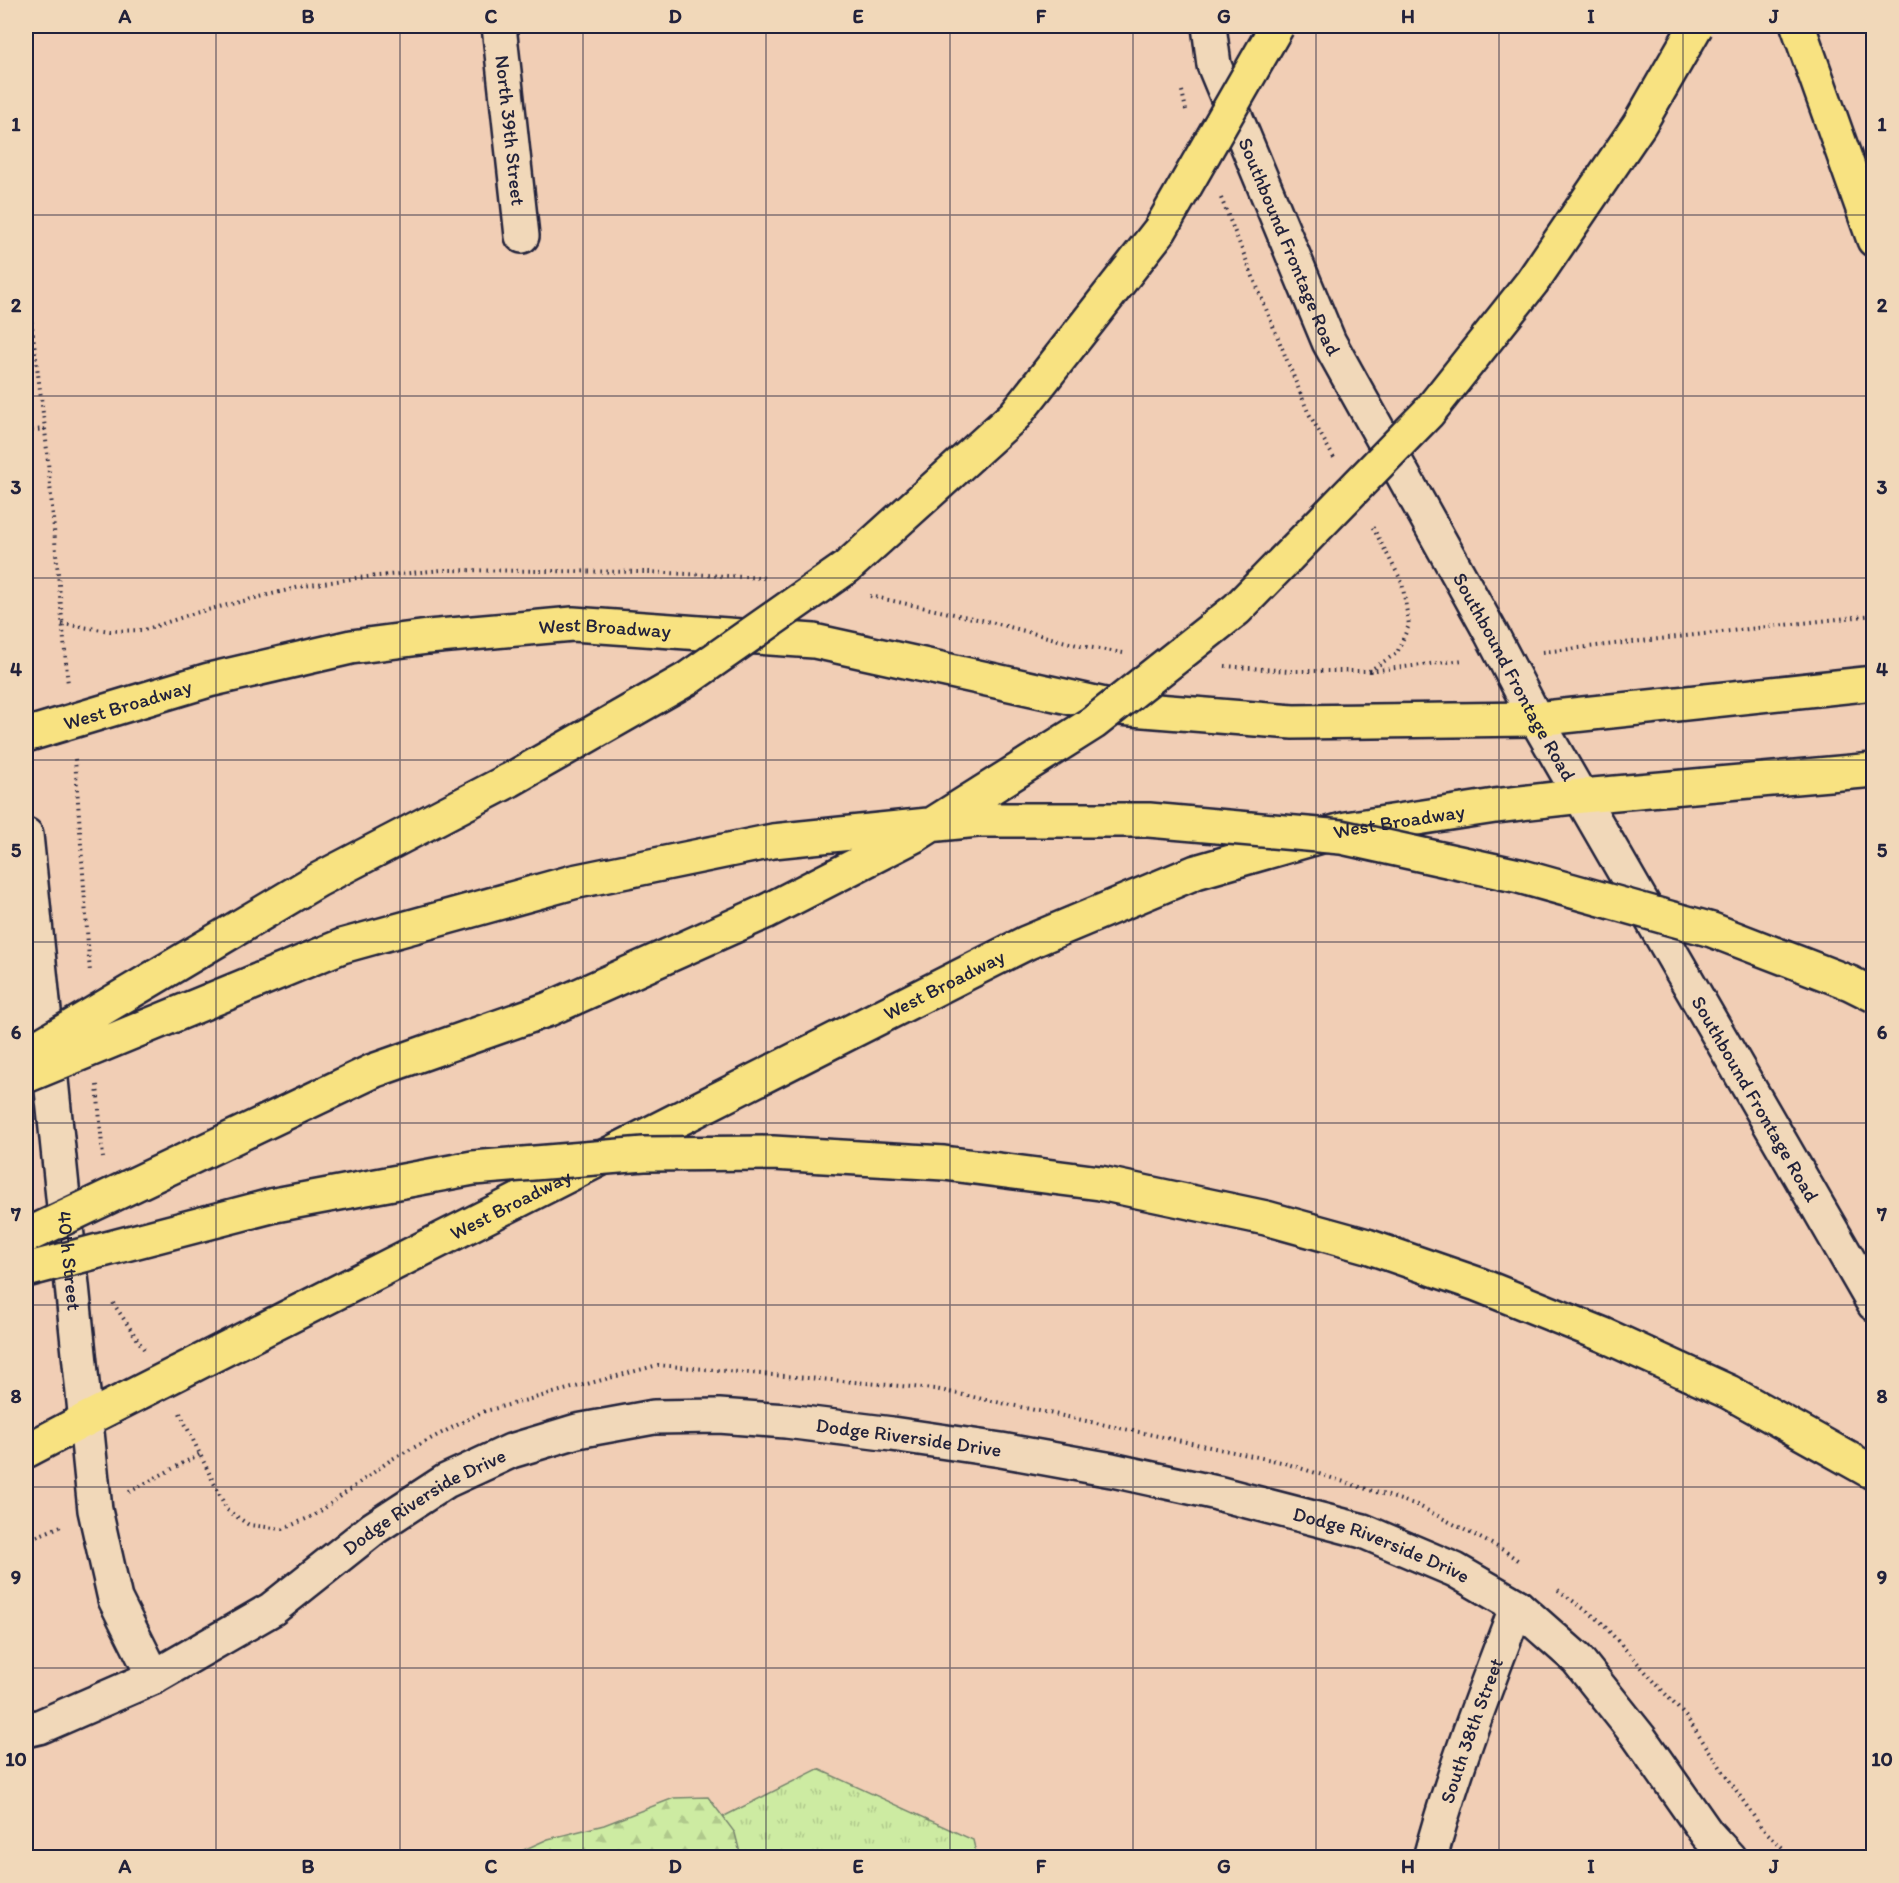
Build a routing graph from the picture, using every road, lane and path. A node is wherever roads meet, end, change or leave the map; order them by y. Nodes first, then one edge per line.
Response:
1 (499, 26) edge
2 (1209, 26) edge
3 (1277, 26) edge
4 (1696, 26) edge
5 (1798, 26) edge
6 (1180, 80) dead end
7 (1187, 113) dead end
8 (1218, 190) dead end
9 (522, 236) dead end
10 (1874, 240) edge
11 (26, 280) edge
12 (1308, 412) dead end
13 (45, 429) junction
14 (26, 431) edge
15 (1874, 615) edge
16 (1503, 656) junction
17 (1369, 671) dead end
18 (1874, 684) edge
19 (1536, 719) junction
20 (72, 721) junction
21 (26, 735) edge
22 (1874, 770) edge
23 (1582, 796) junction
24 (26, 835) edge
25 (90, 983) dead end
26 (1874, 995) edge
27 (26, 1054) edge
28 (26, 1076) edge
29 (97, 1078) dead end
30 (103, 1161) dead end
31 (26, 1236) edge
32 (26, 1270) edge
33 (112, 1292) dead end
34 (1874, 1304) edge
35 (164, 1380) junction
36 (85, 1420) junction
37 (26, 1451) edge
38 (1874, 1473) edge
39 (1524, 1565) dead end
40 (1552, 1586) dead end
41 (1517, 1606) junction
42 (154, 1677) junction
43 (26, 1730) edge
44 (1430, 1857) edge
45 (1729, 1857) edge
46 (1793, 1857) edge

1 - 9 street, North 39th Street
2 - 16 street, Southbound Frontage Road
3 - 27 main road, bridge
4 - 31 main road, bridge
5 - 10 main road
6 - 7 path
8 - 12 path
11 - 13 path
13 - 14 path
13 - 20 path
15 - 16 path
16 - 17 path
16 - 19 street, Southbound Frontage Road
18 - 19 main road, West Broadway
19 - 20 main road, West Broadway
19 - 23 street, Southbound Frontage Road
20 - 21 main road, West Broadway
20 - 25 path
22 - 23 main road, West Broadway
23 - 34 street, Southbound Frontage Road
23 - 35 main road, West Broadway
24 - 36 street, 40th Street
26 - 28 main road, bridge
29 - 30 path
32 - 38 main road, bridge
33 - 35 path
35 - 36 main road, West Broadway
35 - 39 path
36 - 37 main road, West Broadway
36 - 42 street, 40th Street
40 - 46 path
41 - 42 street, Dodge Riverside Drive
41 - 44 street, South 38th Street
41 - 45 street, Dodge Riverside Drive
42 - 43 street, Dodge Riverside Drive

